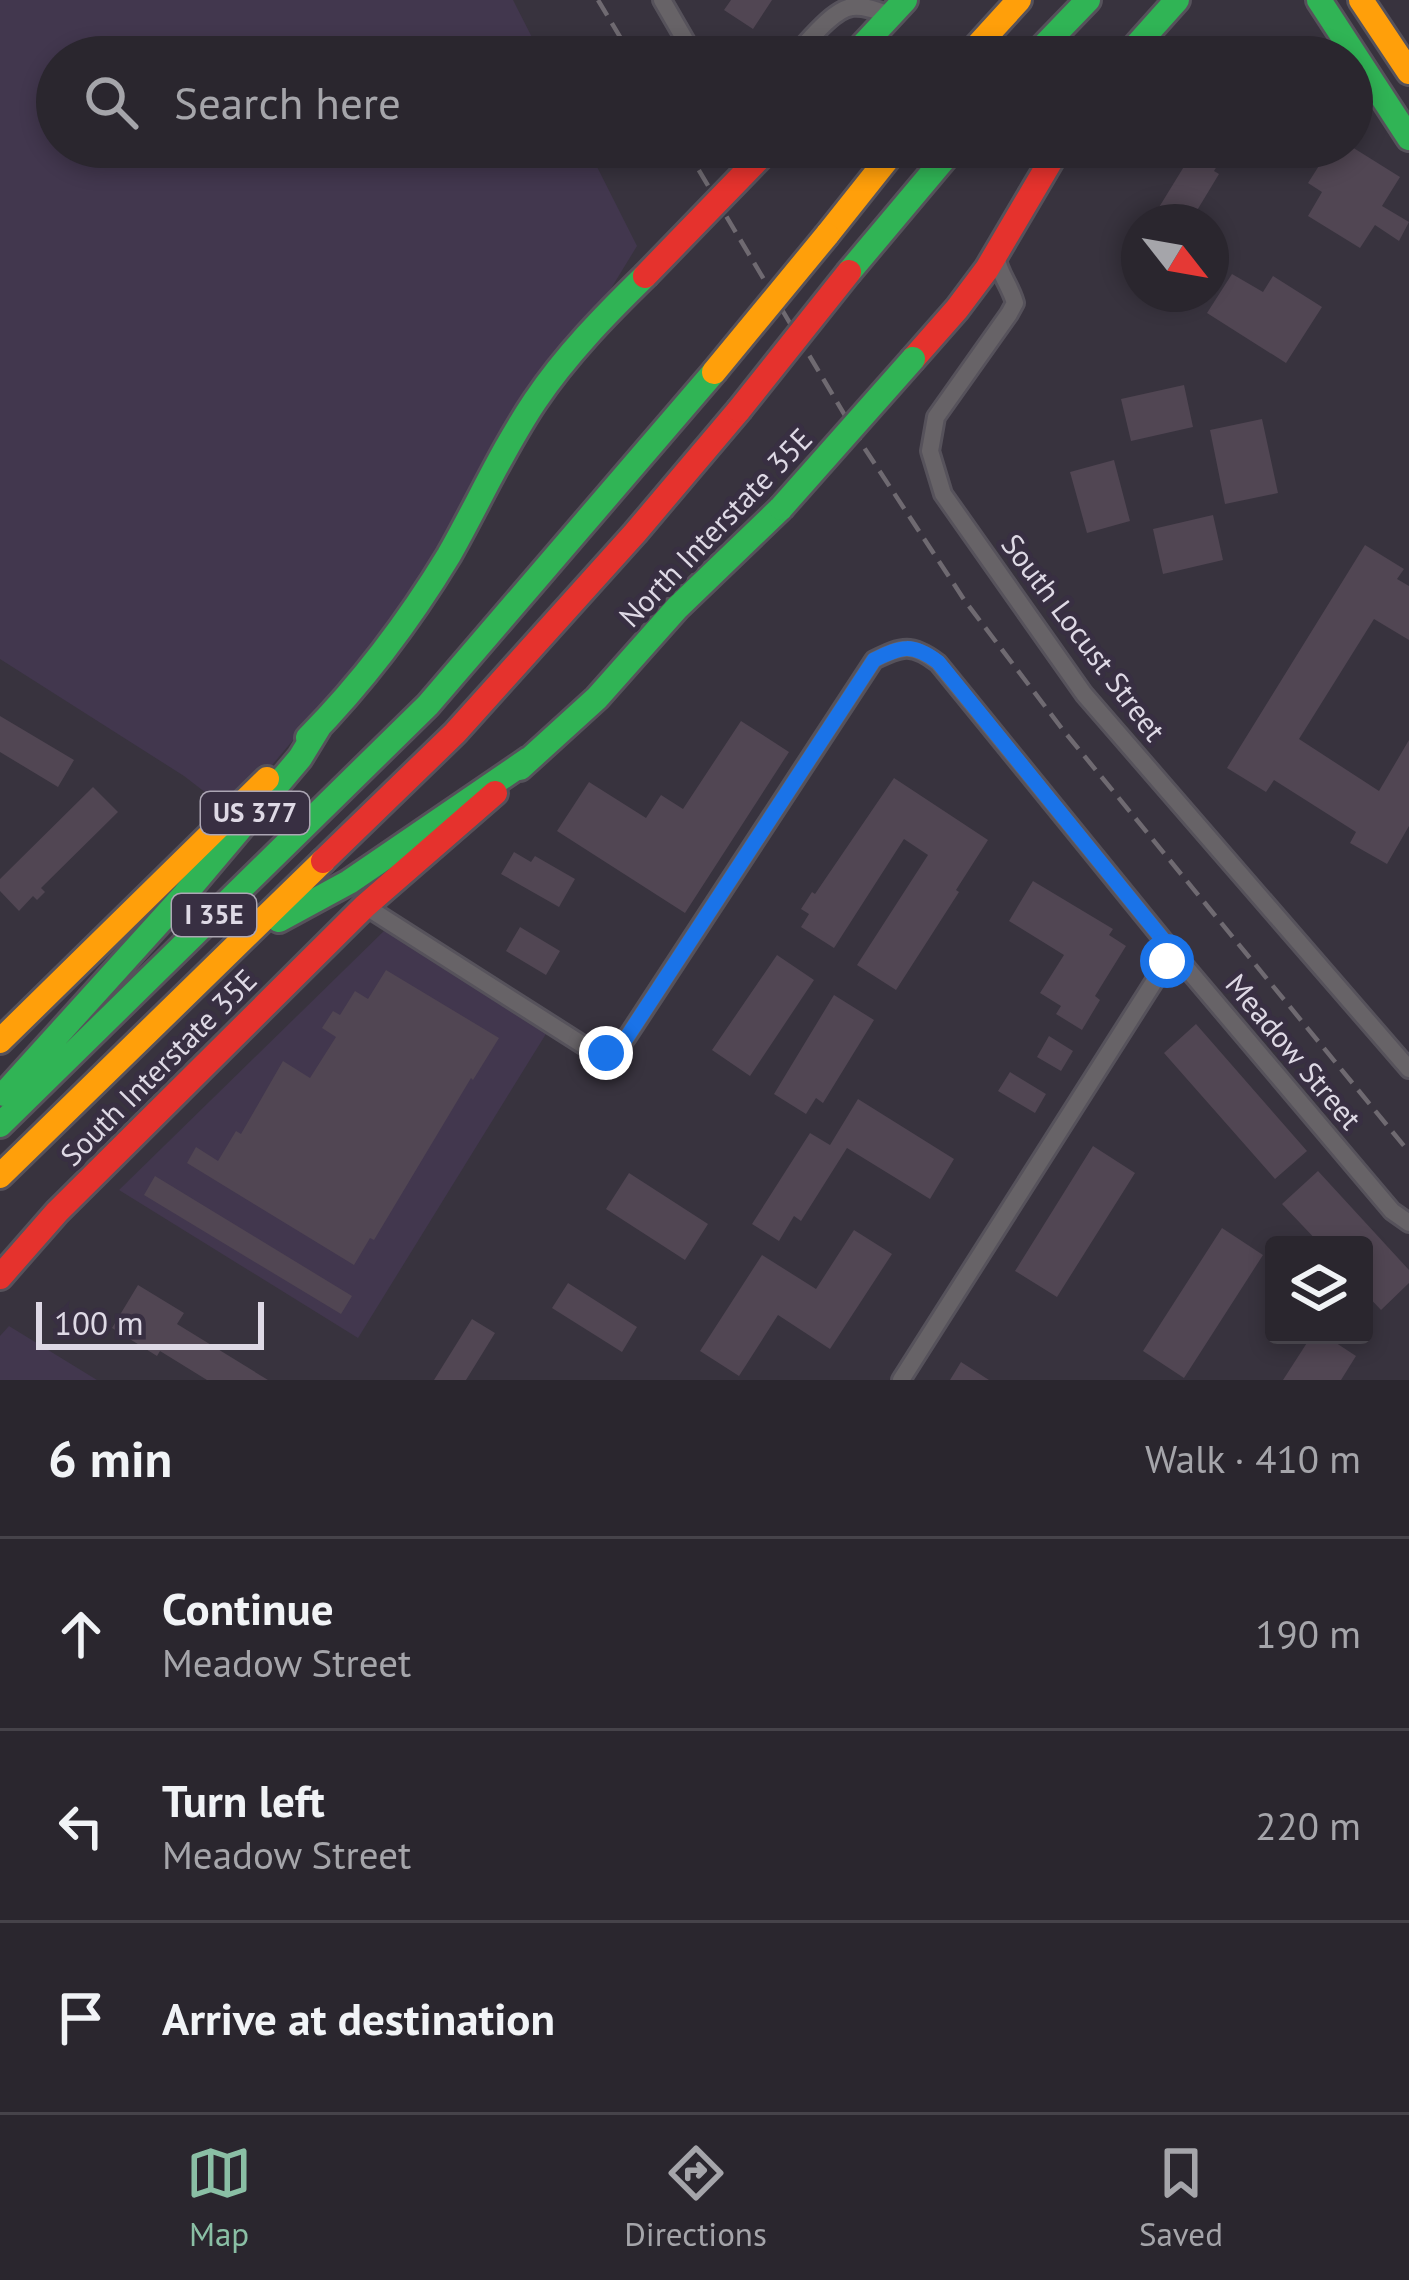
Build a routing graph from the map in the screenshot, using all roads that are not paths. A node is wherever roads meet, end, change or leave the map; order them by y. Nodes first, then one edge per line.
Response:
1 (662, 0) edge
2 (1018, 0) edge
3 (1088, 0) edge
4 (1177, 0) edge
5 (1319, 0) edge
6 (1361, 0) edge
7 (898, 7) edge
8 (682, 36) edge
9 (813, 36) edge
10 (871, 36) edge
11 (986, 36) edge
12 (1053, 36) edge
13 (1145, 36) edge
14 (1342, 36) edge
15 (1409, 72) edge
16 (1373, 83) edge
17 (1409, 138) edge
18 (750, 168) edge
19 (880, 168) edge
20 (936, 168) edge
21 (1044, 168) edge
22 (996, 256) junction
23 (326, 719) junction
24 (529, 759) junction
25 (365, 906) junction
26 (248, 937) junction
27 (1173, 952) junction
28 (0, 1041) edge
29 (1409, 1070) edge
30 (0, 1099) edge
31 (0, 1125) edge
32 (0, 1175) edge
33 (1409, 1223) edge
34 (0, 1277) edge
35 (901, 1380) edge

1 - 8 street
2 - 11 main road
3 - 12 main road
4 - 13 main road
5 - 14 main road
6 - 15 main road
7 - 9 street
7 - 10 main road
16 - 17 main road
18 - 23 main road, bridge
19 - 31 main road, I 35E, bridge
20 - 26 main road, I 35E, bridge
21 - 22 main road, North Interstate 35E
22 - 24 main road, North Interstate 35E, bridge
22 - 29 street, South Locust Street
23 - 28 main road
23 - 30 main road, US 377
24 - 25 main road, North Interstate 35E
24 - 26 main road
25 - 27 street, Meadow Street
25 - 34 main road, South Interstate 35E
26 - 32 main road, I 35E
27 - 33 street, Meadow Street
27 - 35 street

